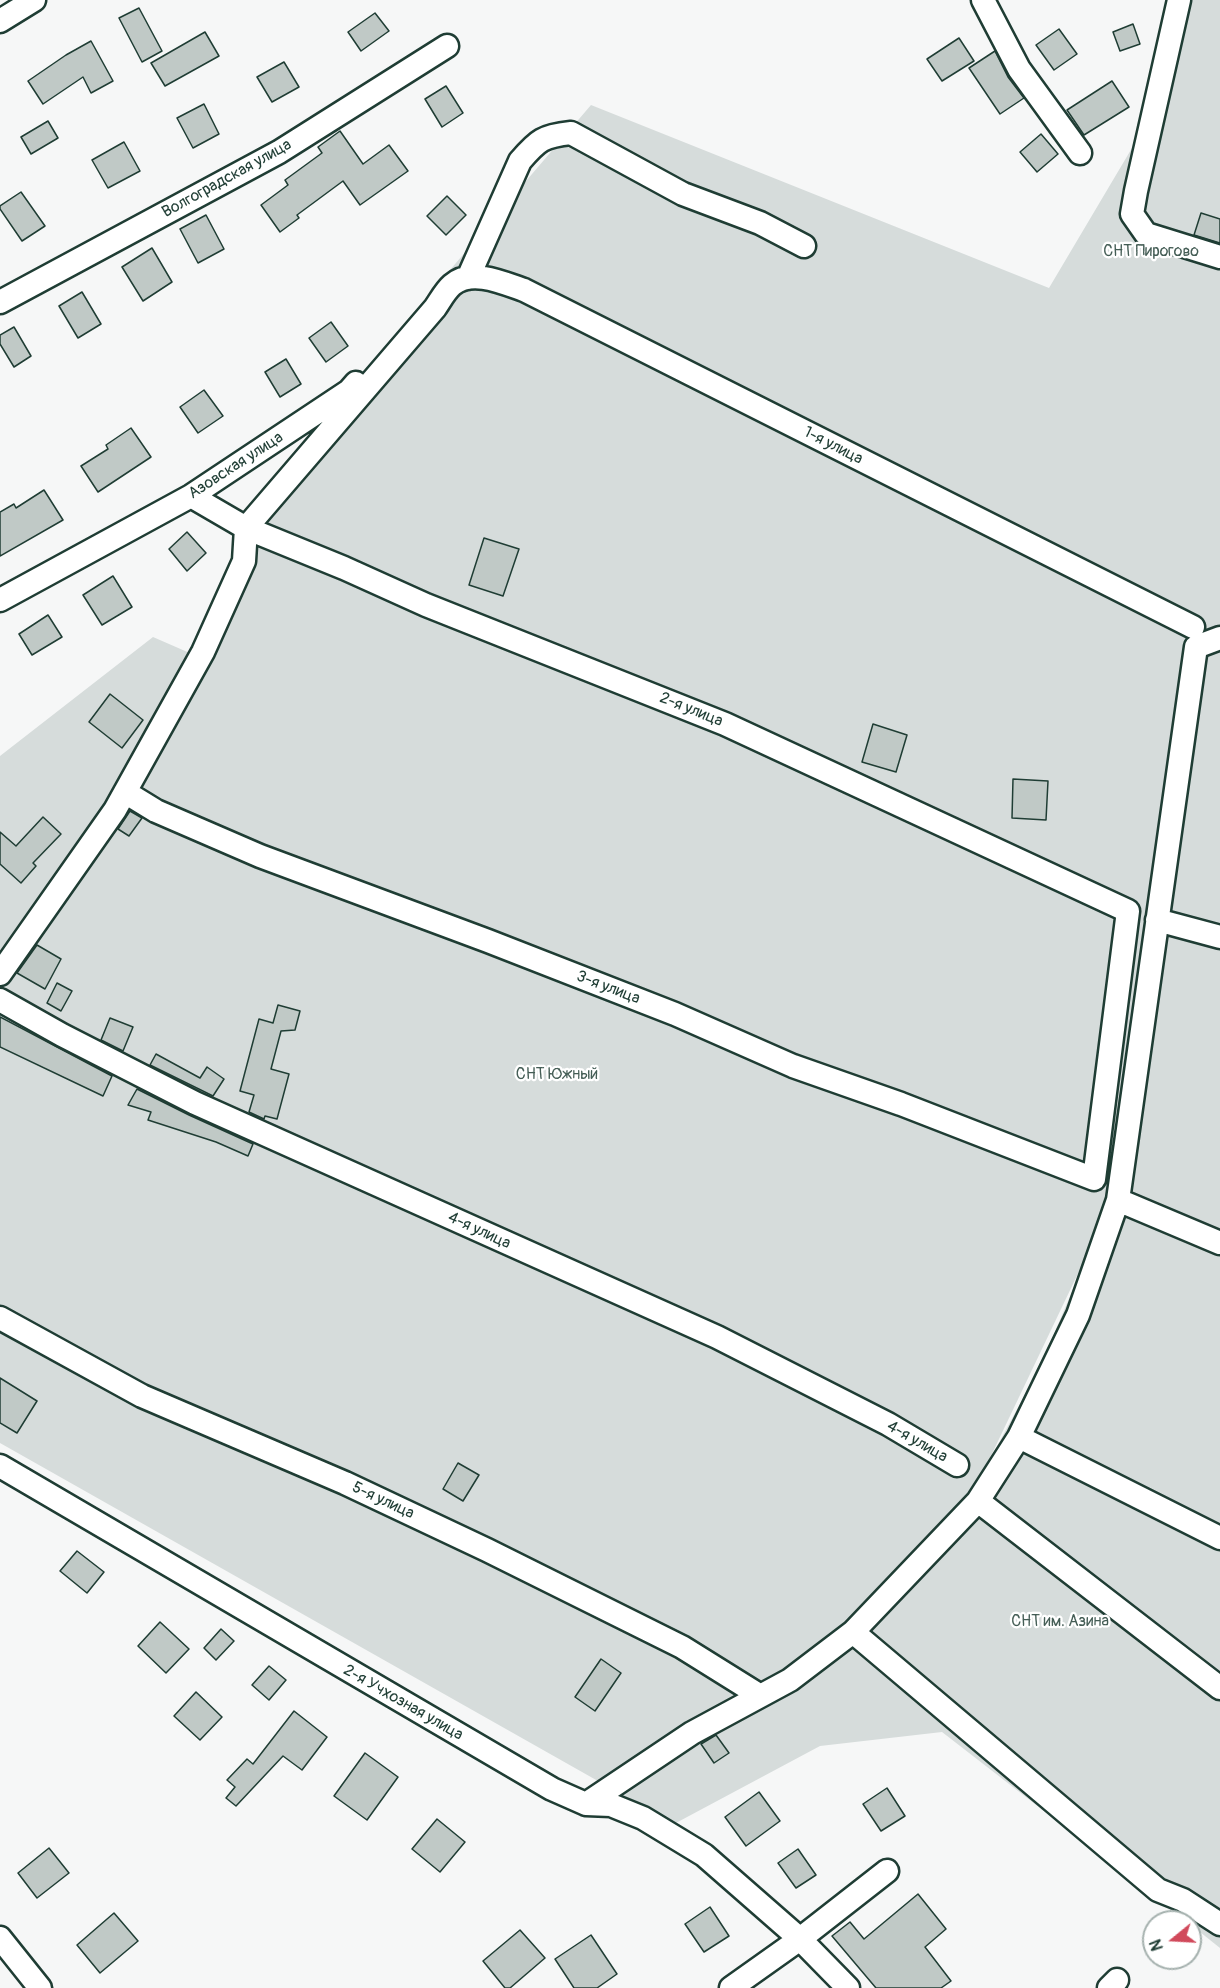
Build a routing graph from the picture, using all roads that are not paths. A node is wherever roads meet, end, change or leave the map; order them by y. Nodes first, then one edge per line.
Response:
1 (34, 0) edge
2 (982, 0) edge
3 (1179, 0) edge
4 (1, 14) edge
5 (447, 46) dead end
6 (1080, 153) dead end
7 (804, 246) dead end
8 (1220, 257) edge
9 (468, 278) junction
10 (437, 288) dead end
11 (0, 302) edge
12 (191, 496) junction
13 (246, 528) junction
14 (0, 600) edge
15 (1193, 627) dead end
16 (1220, 638) edge
17 (125, 792) junction
18 (1157, 920) junction
19 (1220, 937) edge
20 (0, 974) edge
21 (0, 1000) edge
22 (1094, 1179) joint
23 (1118, 1200) junction
24 (1220, 1243) edge
25 (0, 1318) edge
26 (1019, 1437) junction
27 (957, 1465) dead end
28 (0, 1466) edge
29 (978, 1501) junction
30 (1220, 1538) edge
31 (853, 1632) junction
32 (1220, 1688) edge
33 (759, 1695) junction
34 (585, 1804) junction
35 (886, 1871) dead end
36 (1220, 1924) edge
37 (0, 1938) edge
38 (800, 1939) junction
39 (40, 1988) edge
40 (732, 1988) edge
41 (848, 1988) edge

1 - 4 street
2 - 6 street
3 - 8 street
5 - 11 street, Волгоградская улица
7 - 9 street
9 - 13 street
9 - 15 street, 1-я улица
10 - 12 street, Азовская улица
12 - 13 street, 2-я улица
12 - 14 street, Азовская улица
13 - 17 street
13 - 22 street, 2-я улица
16 - 18 street
17 - 20 street
17 - 22 street, 3-я улица
18 - 19 street
18 - 23 street
21 - 27 street, 4-я улица
23 - 24 street
23 - 26 street
25 - 33 street, 5-я улица
26 - 29 street
26 - 30 street
28 - 34 street, 2-я Учхозная улица
29 - 31 street
29 - 32 street
31 - 33 street
31 - 36 street
33 - 34 street
34 - 38 street, 2-я Учхозная улица
35 - 38 street
37 - 39 street
38 - 40 street
38 - 41 street, 2-я Учхозная улица

